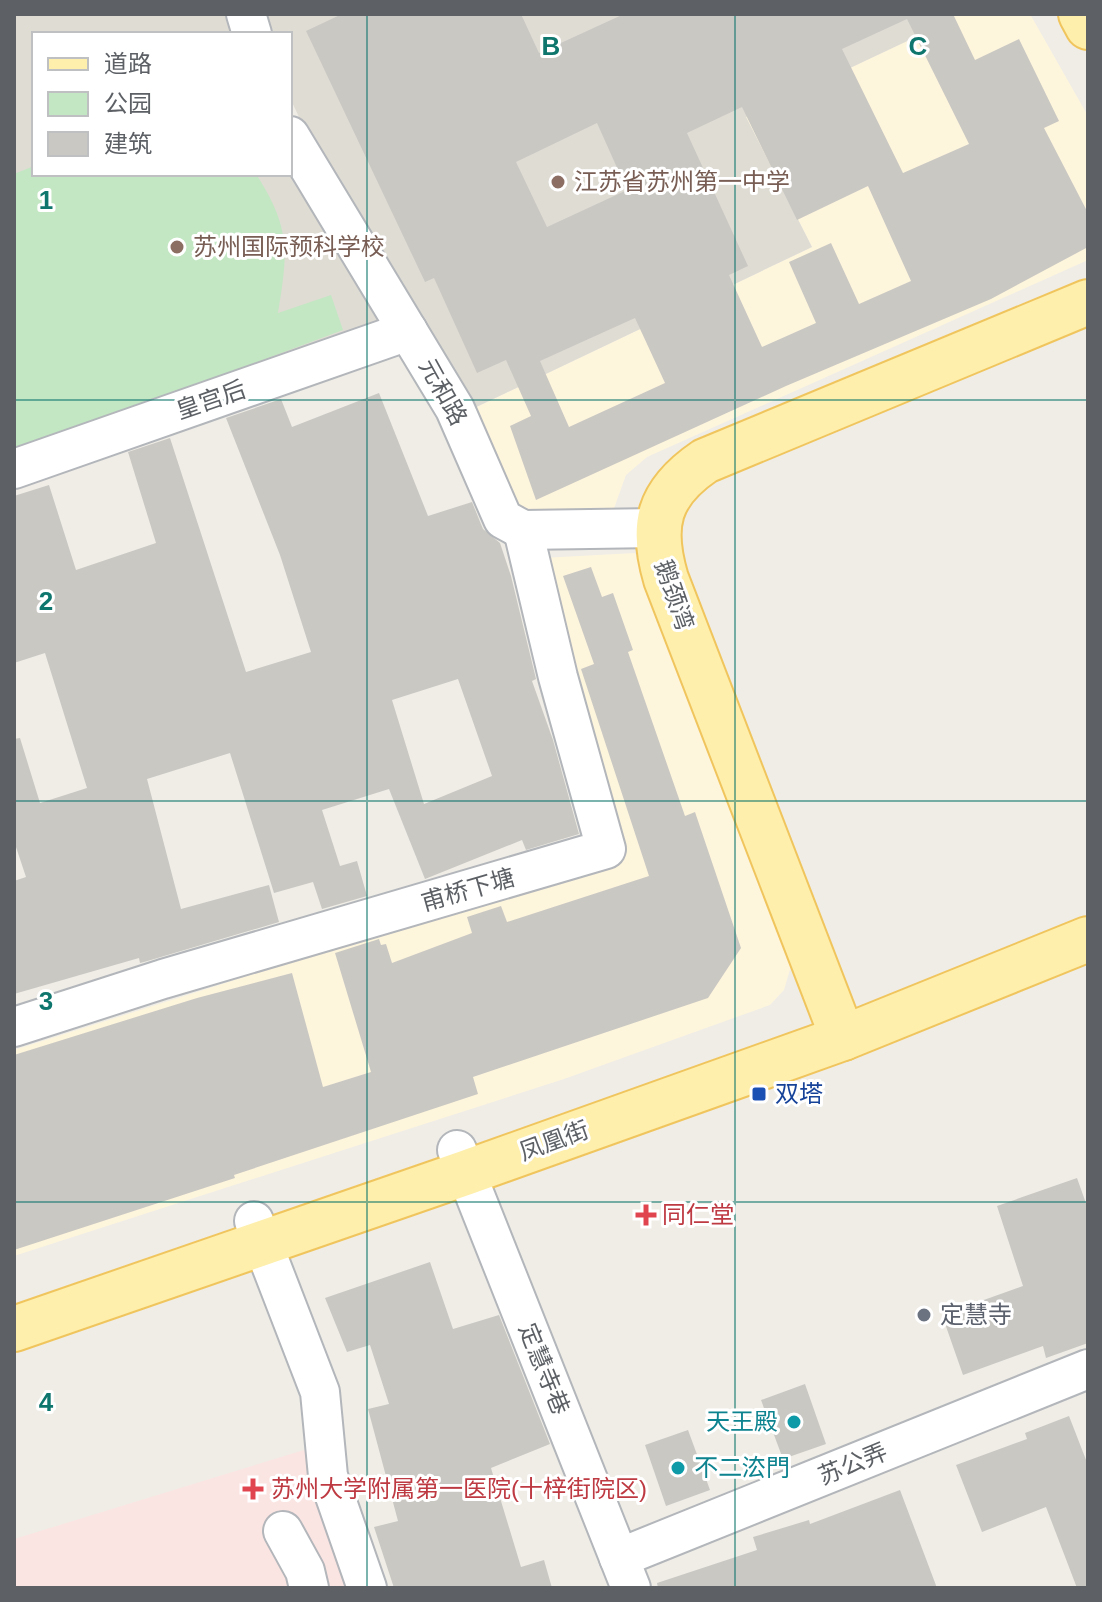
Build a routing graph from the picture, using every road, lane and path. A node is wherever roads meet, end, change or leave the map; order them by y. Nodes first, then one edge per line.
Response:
1 (1081, 14) edge
2 (1088, 27) edge
3 (292, 139) edge
4 (1088, 302) edge
5 (408, 331) junction
6 (14, 469) edge
7 (657, 528) junction
8 (523, 530) junction
9 (1088, 939) edge
10 (14, 1027) edge
11 (839, 1027) junction
12 (461, 1162) junction
13 (258, 1232) junction
14 (14, 1303) edge
15 (14, 1329) edge
16 (1088, 1369) edge
17 (283, 1531) dead end
18 (625, 1573) edge
19 (309, 1588) edge
20 (367, 1588) edge

1 - 2 main road
3 - 5 street, 元和路
4 - 7 main road, 鹅颈湾
5 - 6 street, 皇宫后
5 - 8 street, 元和路
7 - 8 street
7 - 11 main road, 鹅颈湾
8 - 10 street, 甫桥下塘
9 - 11 main road, 凤凰街
11 - 12 main road, 凤凰街
12 - 13 main road, 凤凰街
12 - 18 street, 定慧寺巷
13 - 14 main road, 凤凰街
13 - 15 main road, 凤凰街
13 - 20 street
16 - 18 street, 苏公弄
17 - 19 street

